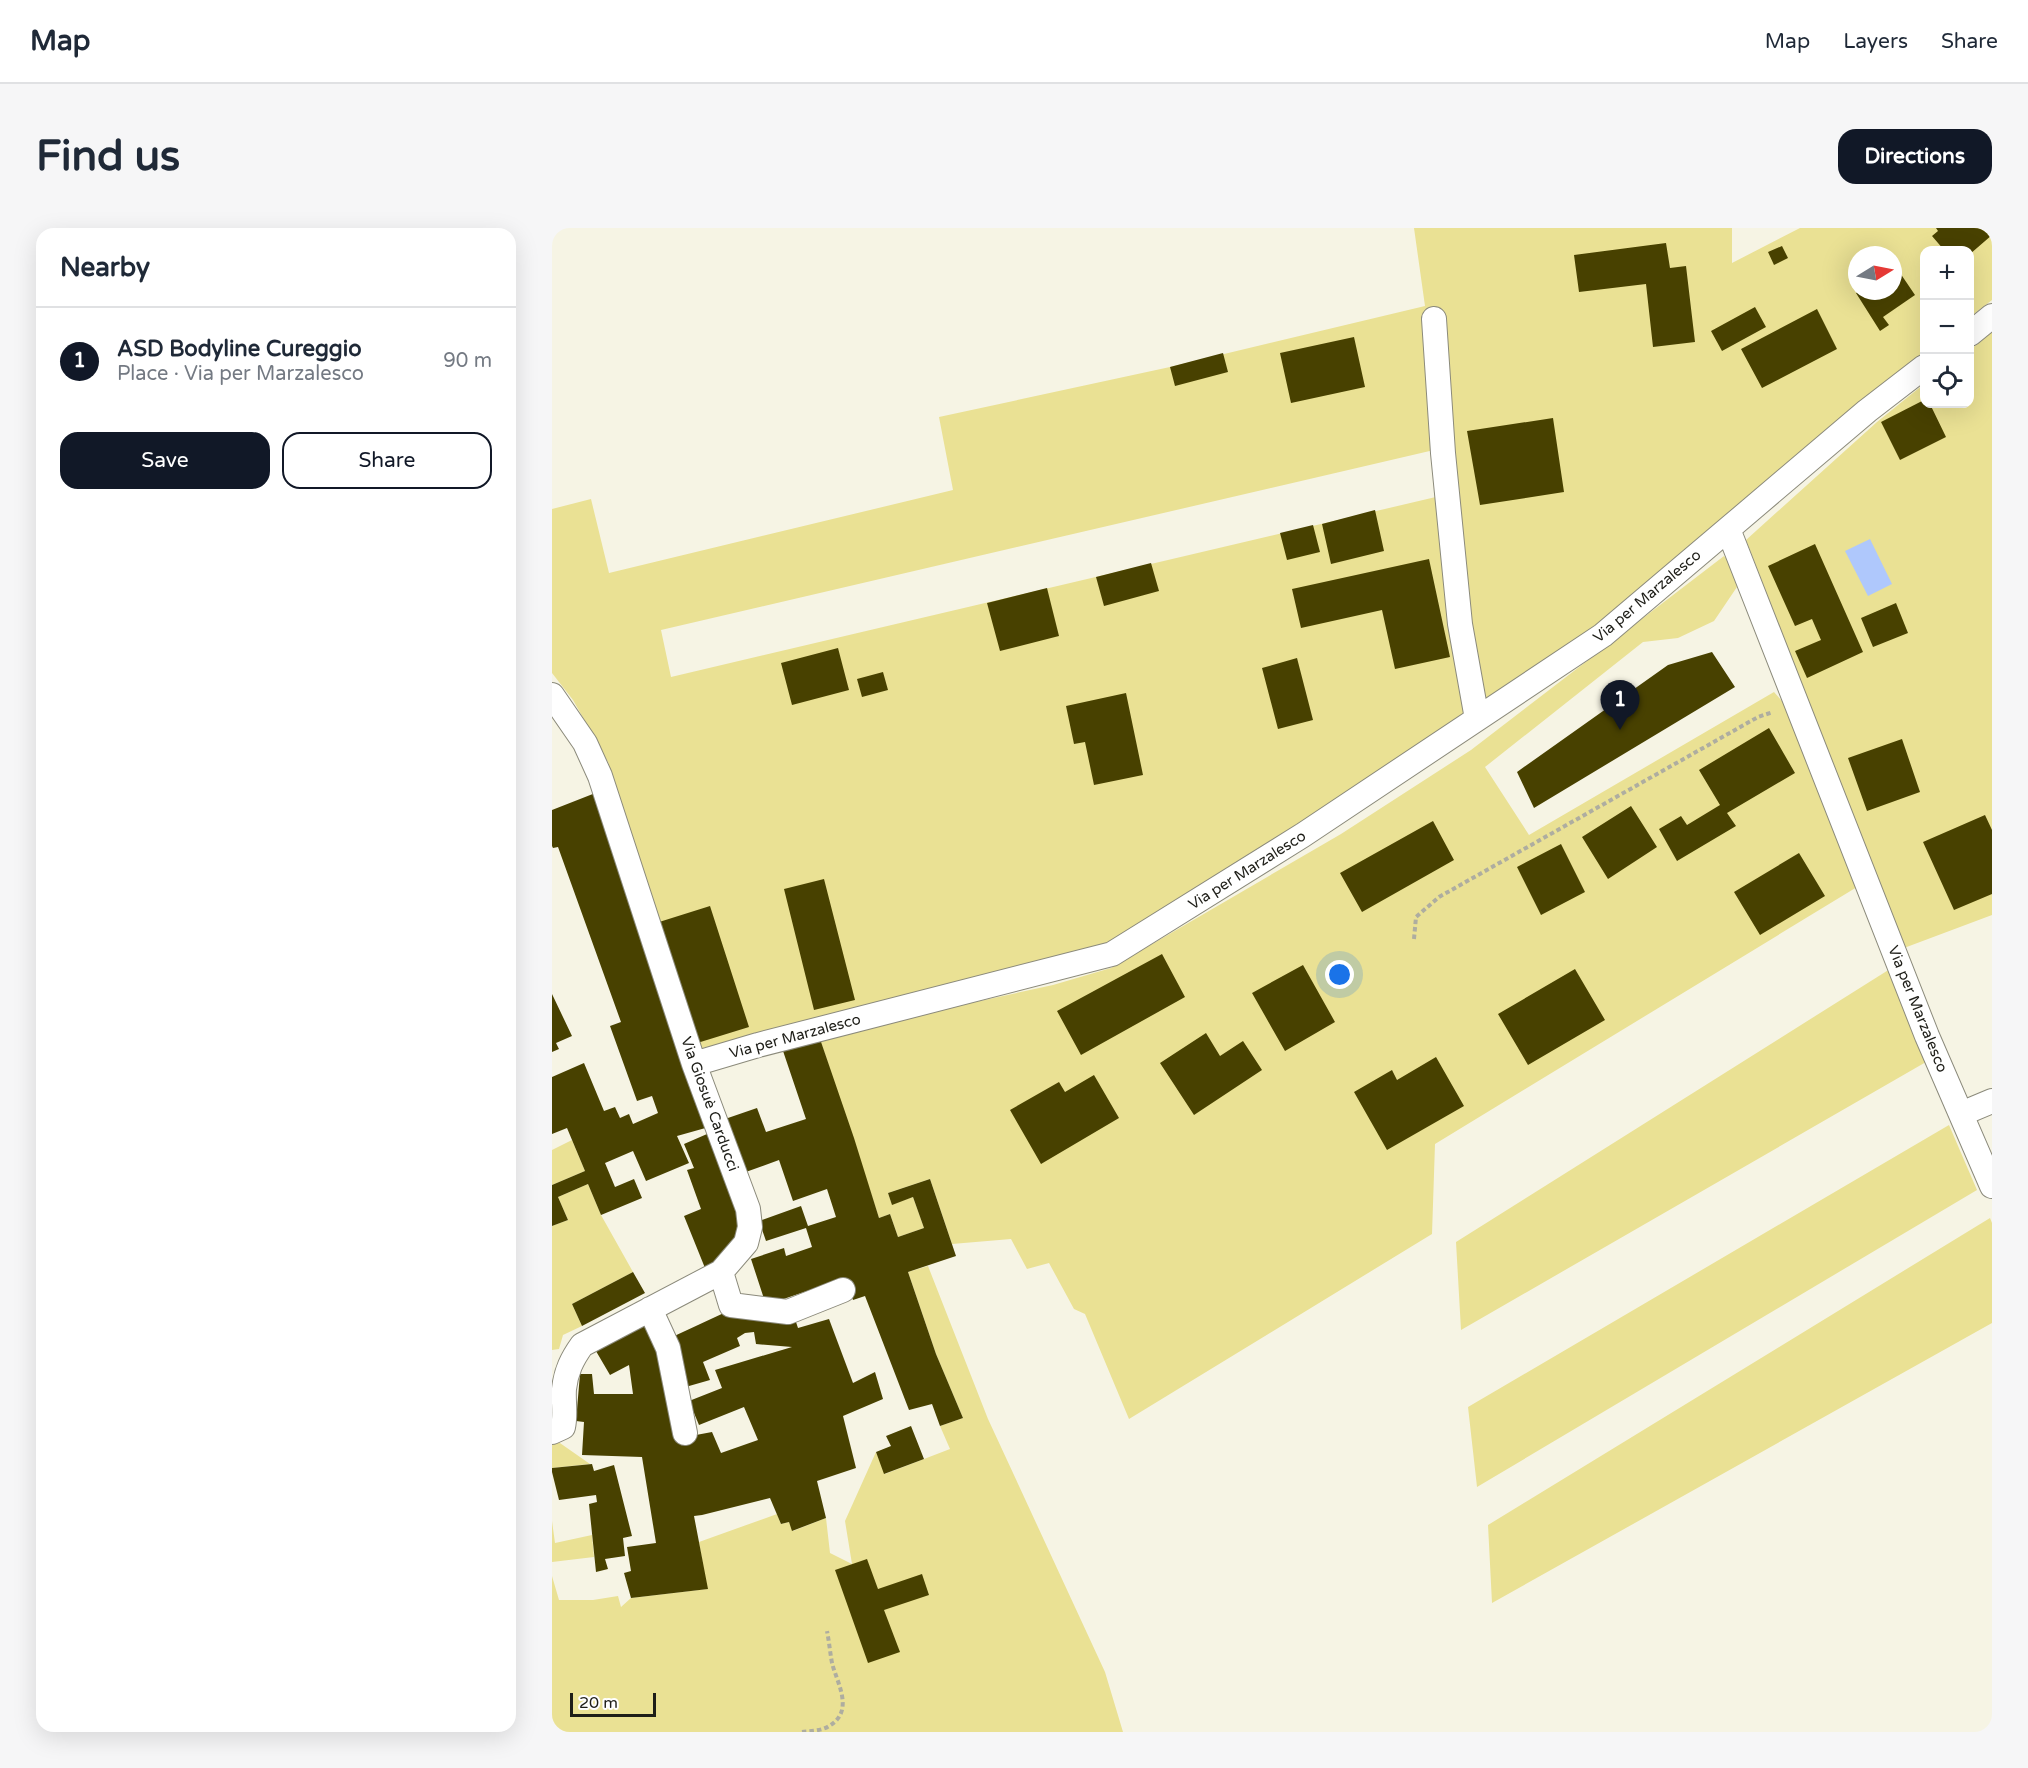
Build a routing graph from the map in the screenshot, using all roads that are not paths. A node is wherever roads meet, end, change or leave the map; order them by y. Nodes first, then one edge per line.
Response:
1 (1992, 316) edge
2 (1434, 319) dead end
3 (1974, 331) edge
4 (1920, 370) edge
5 (1728, 529) junction
6 (552, 695) edge
7 (1477, 719) junction
8 (694, 1064) junction
9 (1992, 1101) edge
10 (1961, 1114) junction
11 (1992, 1186) edge
12 (721, 1272) junction
13 (843, 1290) dead end
14 (650, 1309) junction
15 (552, 1432) edge
16 (685, 1433) dead end

1 - 3 street
2 - 7 street
4 - 5 street, Via per Marzalesco
5 - 7 street, Via per Marzalesco
5 - 10 street, Via per Marzalesco
6 - 8 street, Via Giosuè Carducci
7 - 8 street, Via per Marzalesco
8 - 12 street, Via Giosuè Carducci
9 - 10 street
10 - 11 street, Via per Marzalesco
12 - 13 street
12 - 14 street, Via Giosuè Carducci
14 - 15 street, Via Giosuè Carducci
14 - 16 street

